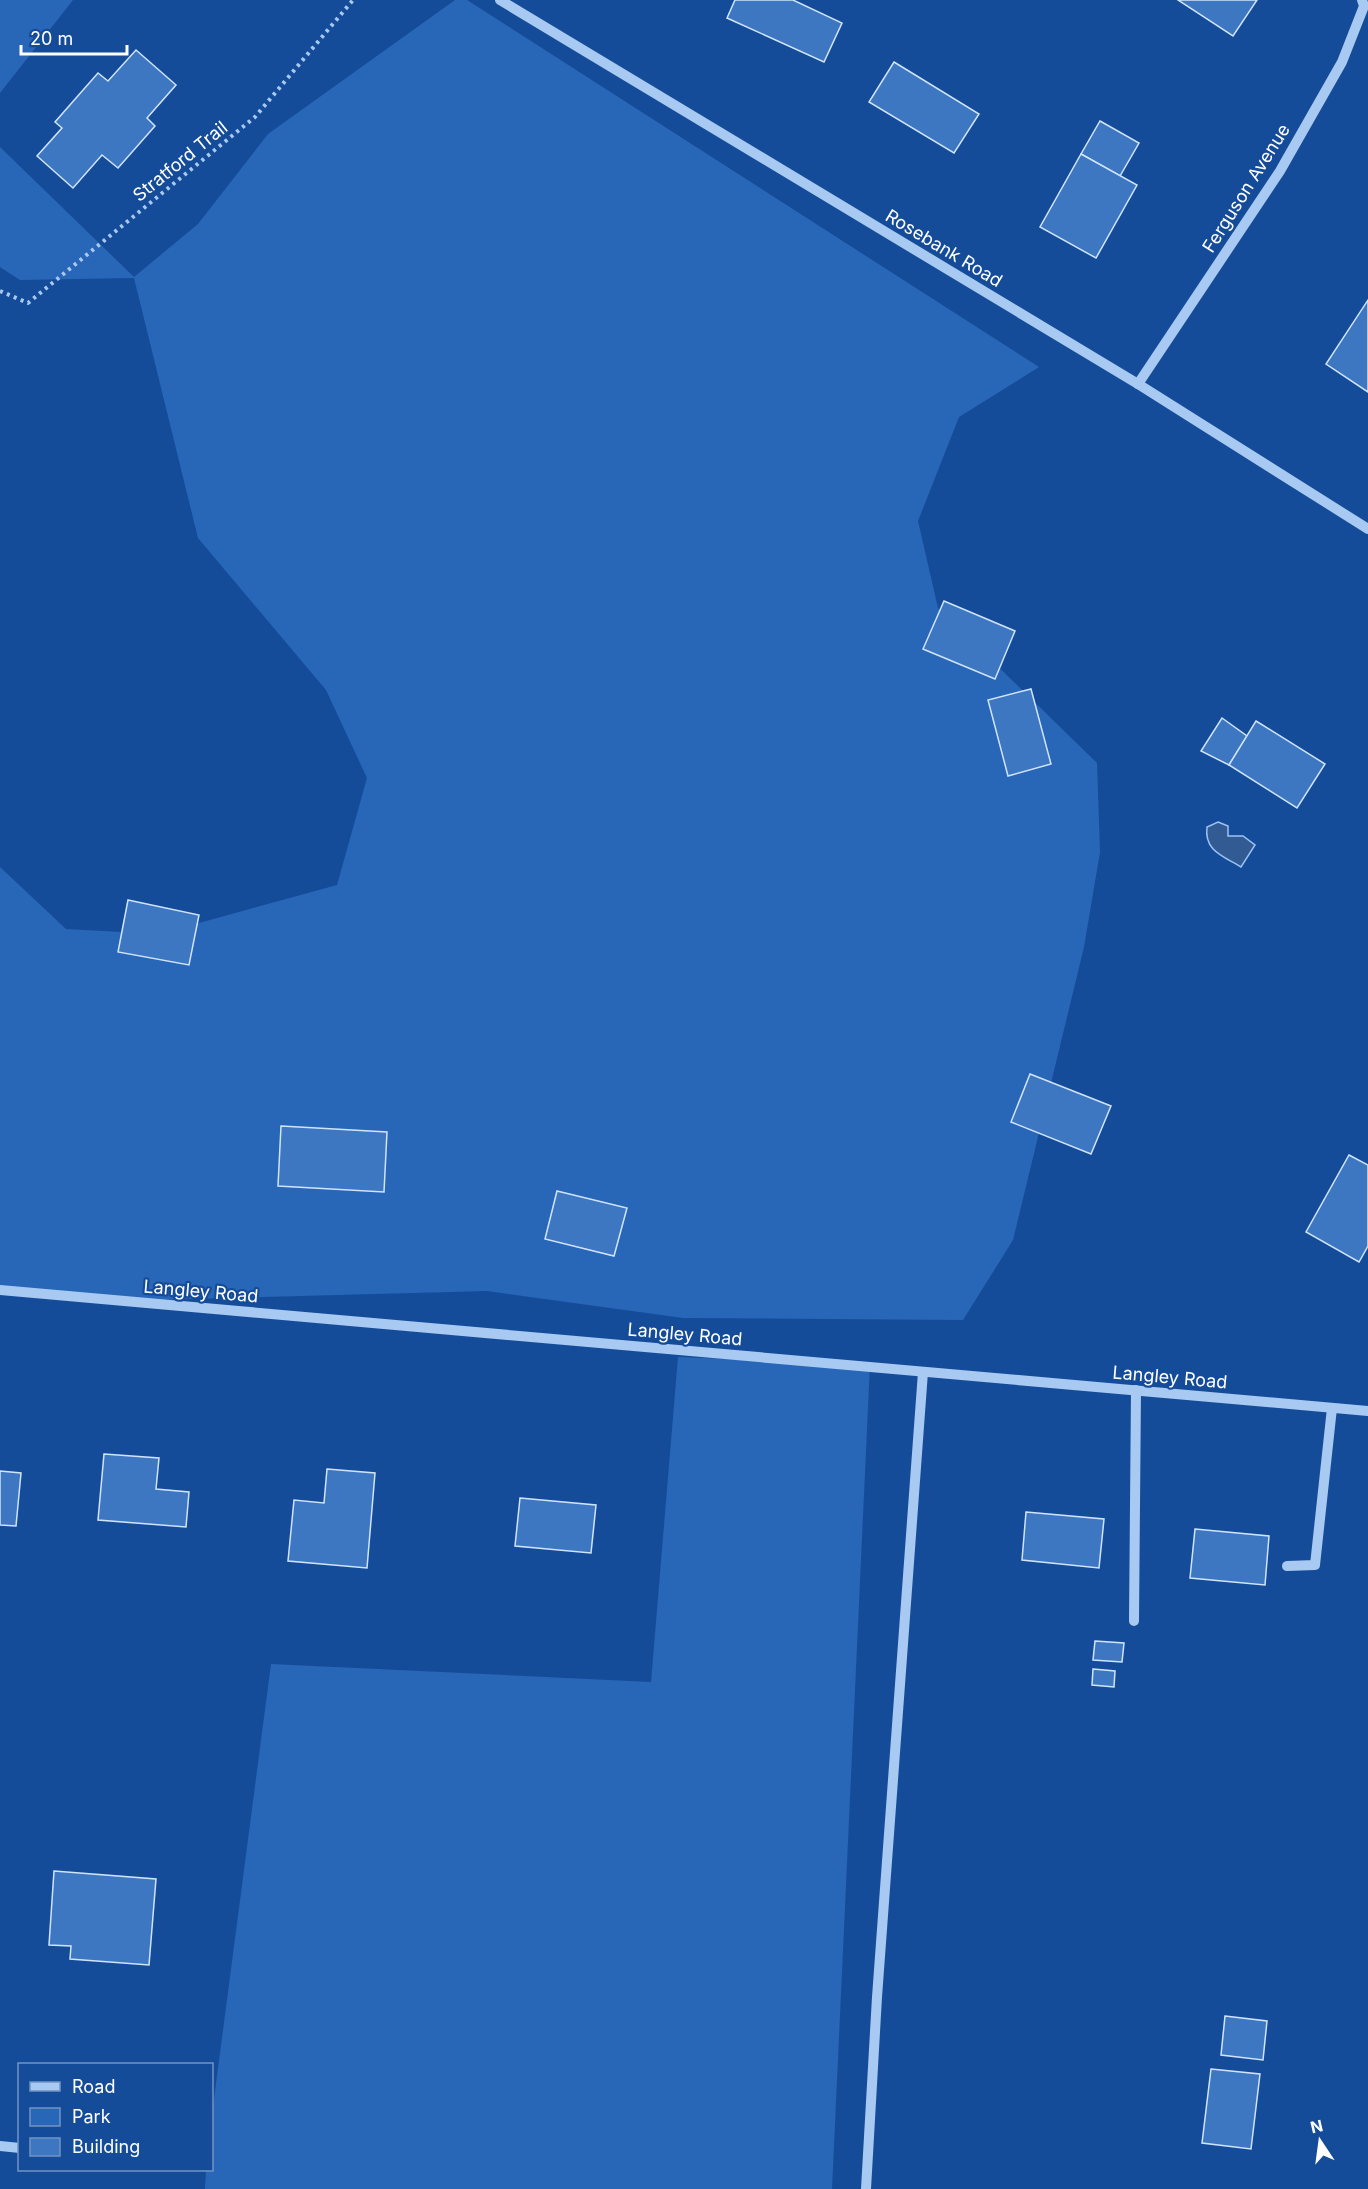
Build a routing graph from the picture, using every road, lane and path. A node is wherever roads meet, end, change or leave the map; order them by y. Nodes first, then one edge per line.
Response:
1 (353, 0) edge
2 (500, 0) edge
3 (1362, 0) edge
4 (0, 291) edge
5 (1138, 384) junction
6 (1368, 529) edge
7 (0, 1290) edge
8 (923, 1372) junction
9 (1136, 1390) junction
10 (1332, 1408) junction
11 (1368, 1411) edge
12 (1287, 1566) dead end
13 (1134, 1620) dead end
14 (0, 2146) edge
15 (18, 2148) edge
16 (866, 2189) edge

1 - 4 path, Stratford Trail
2 - 5 street, Rosebank Road
3 - 5 street, Ferguson Avenue
5 - 6 street, Rosebank Road
7 - 8 street, Langley Road
8 - 9 street, Langley Road
8 - 16 street
9 - 10 street, Langley Road
9 - 13 street
10 - 11 street, Langley Road
10 - 12 street
14 - 15 street

